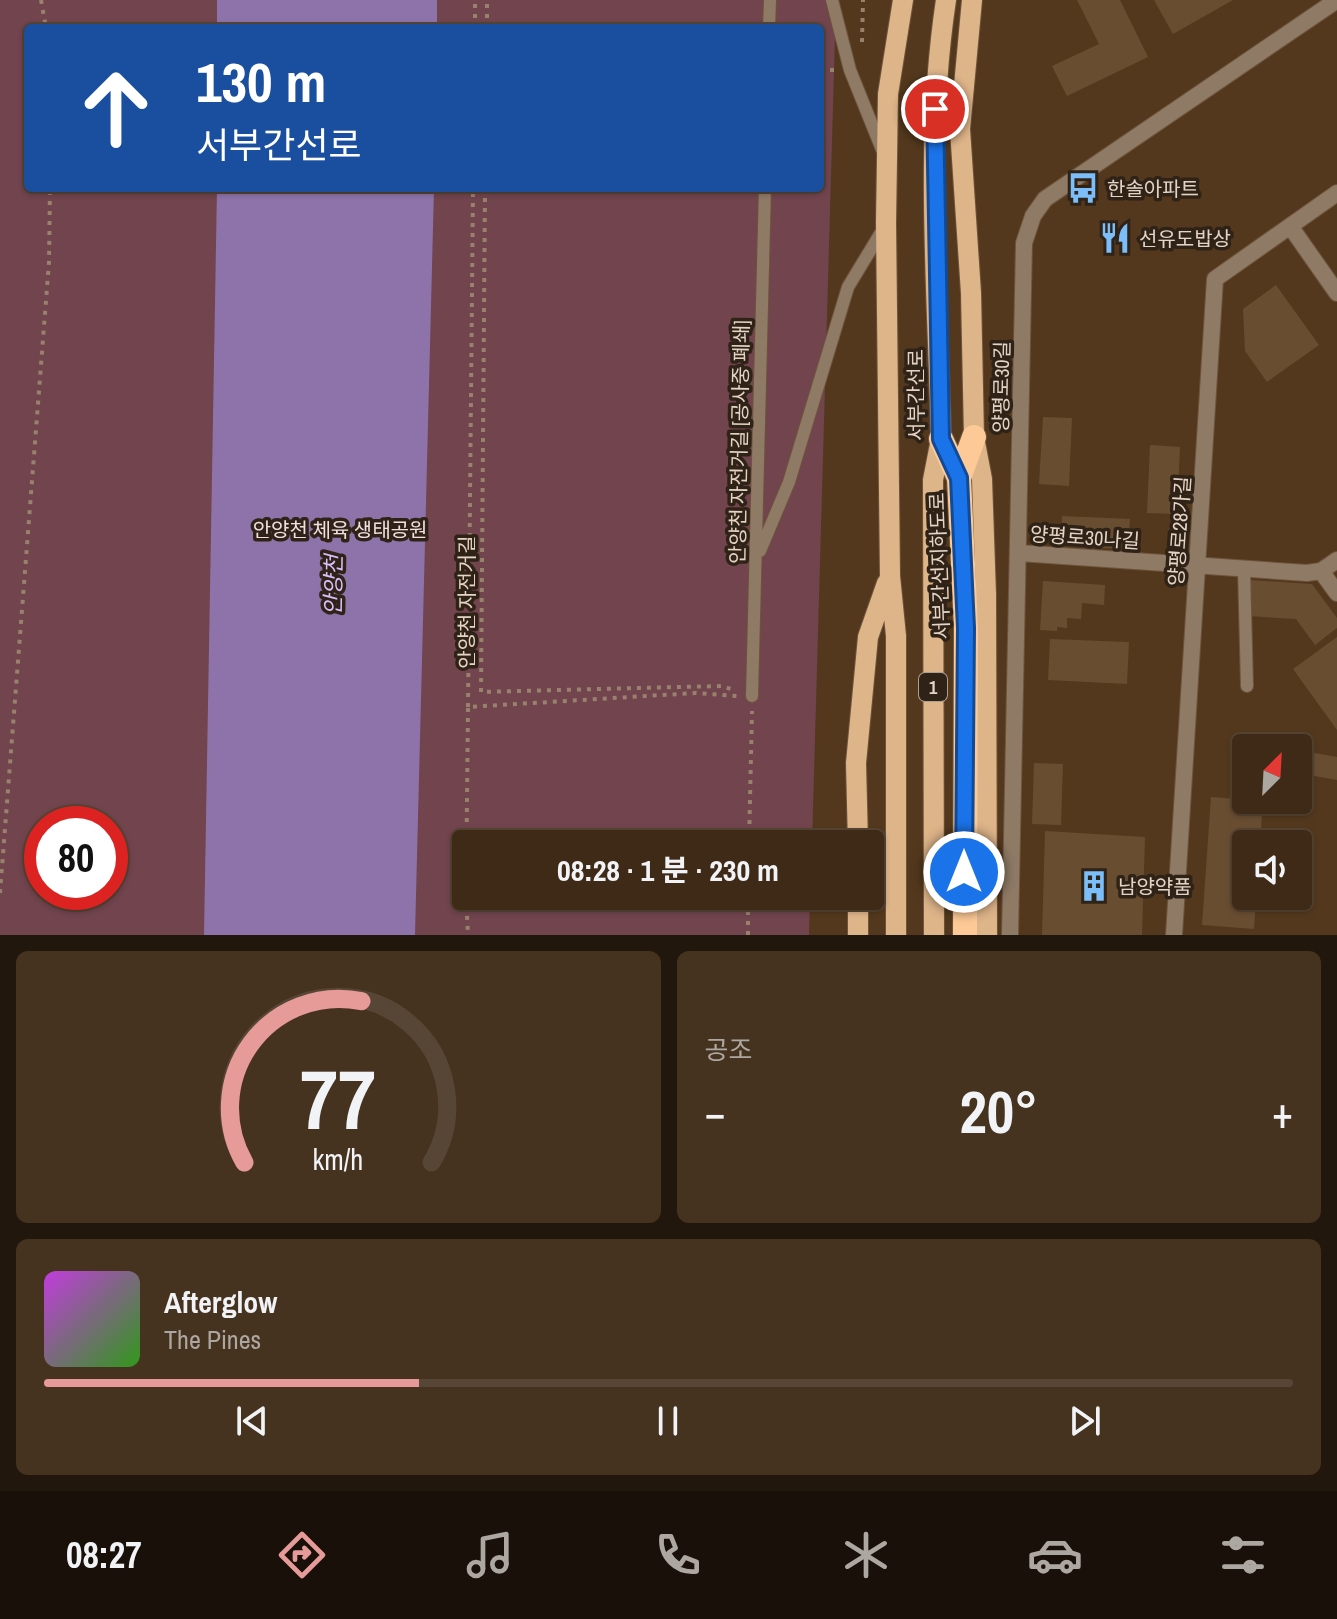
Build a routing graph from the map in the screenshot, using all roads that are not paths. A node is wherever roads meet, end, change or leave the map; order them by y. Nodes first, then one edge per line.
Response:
1 (770, 0) edge
2 (832, 0) edge
3 (894, 0) edge
4 (903, 0) edge
5 (946, 0) edge
6 (972, 0) edge
7 (1337, 0) edge
8 (769, 24) edge
9 (896, 30) junction
10 (887, 161) junction
11 (765, 192) edge
12 (1337, 193) edge
13 (886, 223) junction
14 (1290, 226) junction
15 (1337, 293) edge
16 (974, 437) junction
17 (941, 439) junction
18 (959, 478) junction
19 (1019, 553) junction
20 (757, 558) junction
21 (1337, 560) edge
22 (1197, 565) junction
23 (1244, 569) junction
24 (1321, 571) junction
25 (890, 576) junction
26 (1337, 593) edge
27 (1247, 686) dead end
28 (752, 696) road end
29 (858, 830) edge
30 (858, 910) edge
31 (858, 935) edge
32 (896, 935) edge
33 (934, 935) edge
34 (965, 935) edge
35 (987, 935) edge
36 (1010, 935) edge
37 (1174, 935) edge

1 - 8 lane
2 - 10 lane
3 - 9 main road
4 - 9 main road, 서부간선로 / 1
5 - 17 main road, 서부간선로 / 1
6 - 16 main road
7 - 19 street, 양평로30길
9 - 10 main road, 서부간선로 / 1
10 - 13 main road, 서부간선로 / 1
11 - 20 lane, 안양천 자전거길 [공사중 폐쇄]
12 - 14 street, 양평로28가길
13 - 20 lane
13 - 25 main road, 서부간선로 / 1
14 - 15 street
14 - 22 street, 양평로28가길
16 - 18 highway
16 - 35 main road
17 - 18 highway, 서부간선지하도로
17 - 33 main road, 서부간선로 / 1
18 - 34 highway, 서부간선지하도로
19 - 22 street, 양평로30나길
19 - 36 street, 양평로30길
20 - 28 lane, 안양천 자전거길 [공사중 폐쇄]
21 - 24 street
22 - 23 street, 양평로30나길
22 - 37 street, 양평로28가길
23 - 24 street, 양평로30나길
23 - 27 lane
24 - 26 street
25 - 29 main road
25 - 32 main road, 서부간선로 / 1
30 - 31 main road

